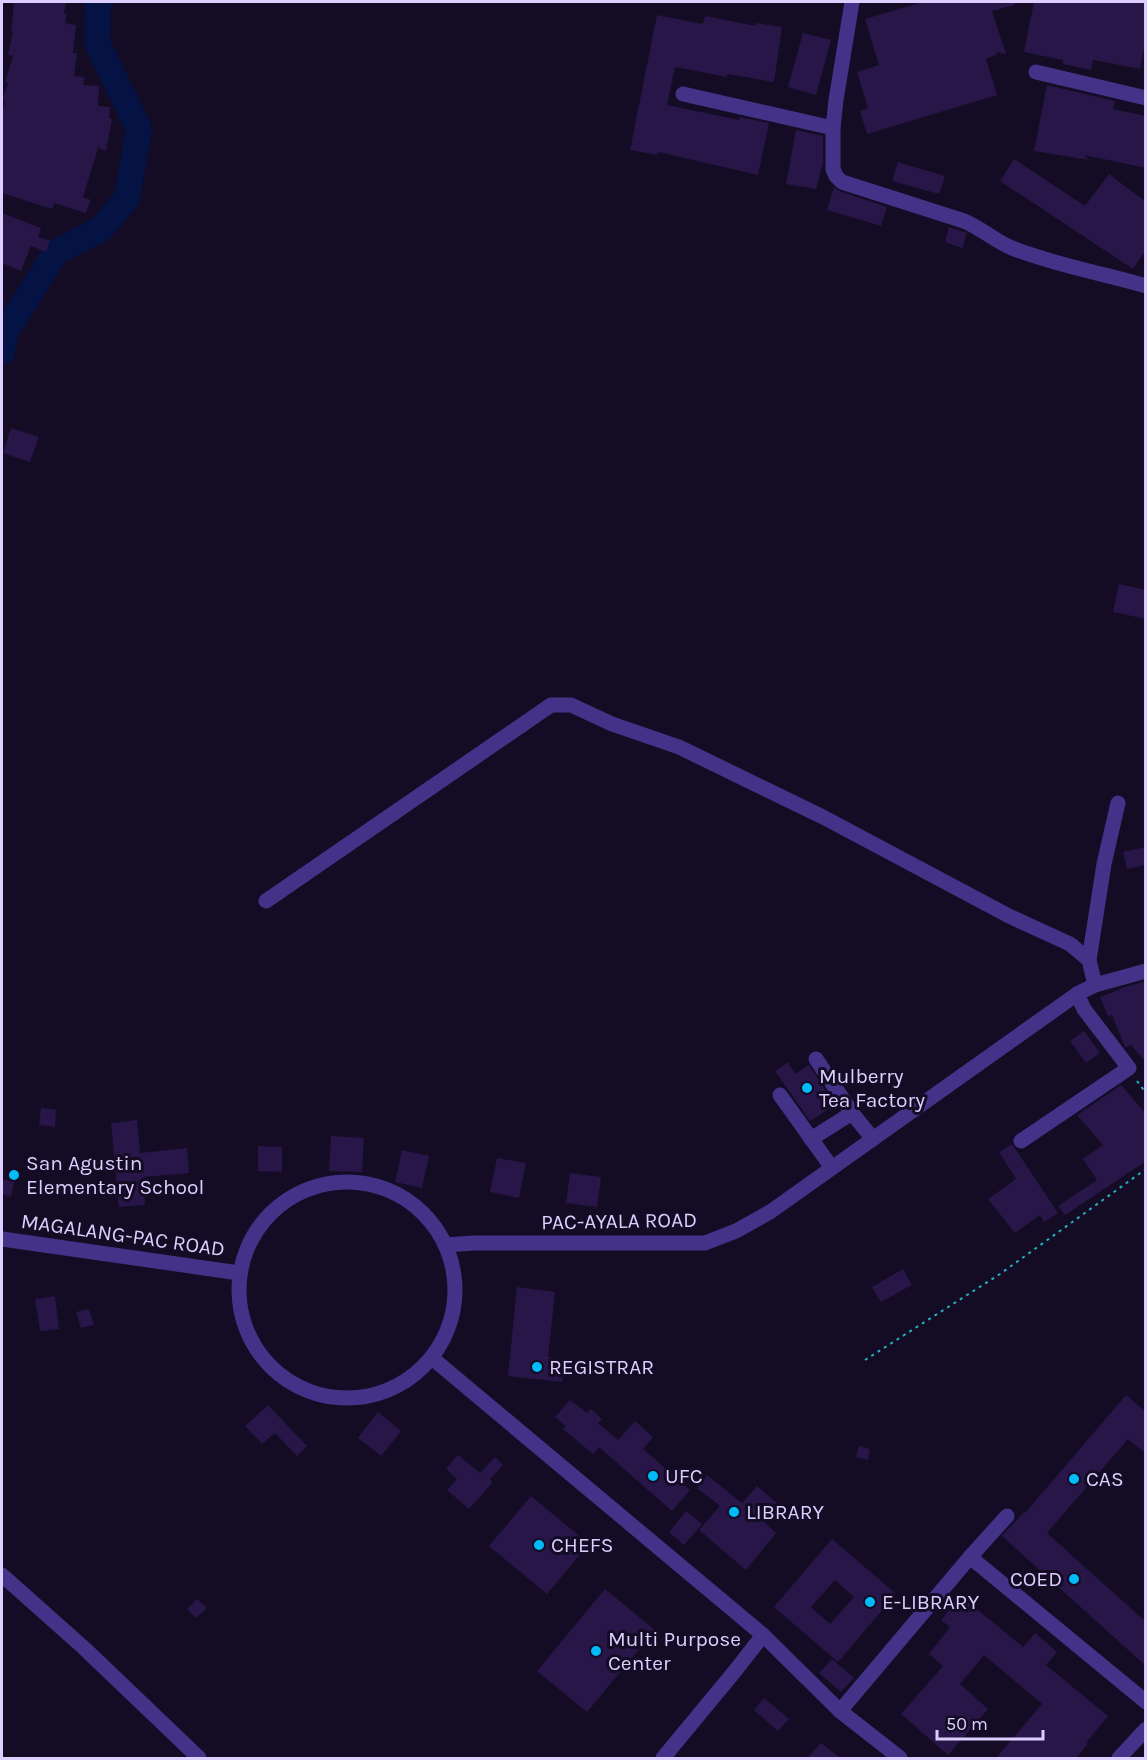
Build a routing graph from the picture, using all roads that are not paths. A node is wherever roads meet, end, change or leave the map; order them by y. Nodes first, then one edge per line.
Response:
1 (852, 2) edge
2 (1036, 72) dead end
3 (683, 94) dead end
4 (1146, 98) edge
5 (833, 128) junction
6 (1146, 286) edge
7 (1118, 803) dead end
8 (266, 901) dead end
9 (1089, 960) junction
10 (1146, 971) edge
11 (1095, 985) junction
12 (1077, 994) junction
13 (816, 1059) dead end
14 (780, 1095) dead end
15 (852, 1113) junction
16 (812, 1139) junction
17 (873, 1139) junction
18 (1021, 1141) dead end
19 (832, 1168) junction
20 (2, 1239) edge
21 (445, 1245) junction
22 (239, 1273) junction
23 (432, 1358) junction
24 (1007, 1516) dead end
25 (970, 1557) junction
26 (2, 1575) edge
27 (763, 1635) junction
28 (1146, 1702) edge
29 (840, 1711) junction
30 (1146, 1729) edge
31 (199, 1758) edge
32 (663, 1758) edge
33 (900, 1758) edge
34 (1119, 1758) edge

1 - 5 street
2 - 4 street
3 - 5 street
5 - 6 street
7 - 9 street
8 - 9 street
9 - 11 street
10 - 11 street, PAC-AYALA ROAD
11 - 12 street, PAC-AYALA ROAD
12 - 17 street, PAC-AYALA ROAD
12 - 18 street
13 - 15 street
14 - 16 street
15 - 16 street
15 - 17 street
16 - 19 street
17 - 19 street, PAC-AYALA ROAD
19 - 21 street, PAC-AYALA ROAD
20 - 22 street, MAGALANG-PAC ROAD
21 - 22 street, MAGALANG-PAC ROAD
21 - 23 street, MAGALANG-PAC ROAD
22 - 23 street, MAGALANG-PAC ROAD
23 - 27 street
24 - 25 street
25 - 28 street
25 - 29 street
26 - 31 street
27 - 29 street
27 - 32 street
29 - 33 street
30 - 34 street

